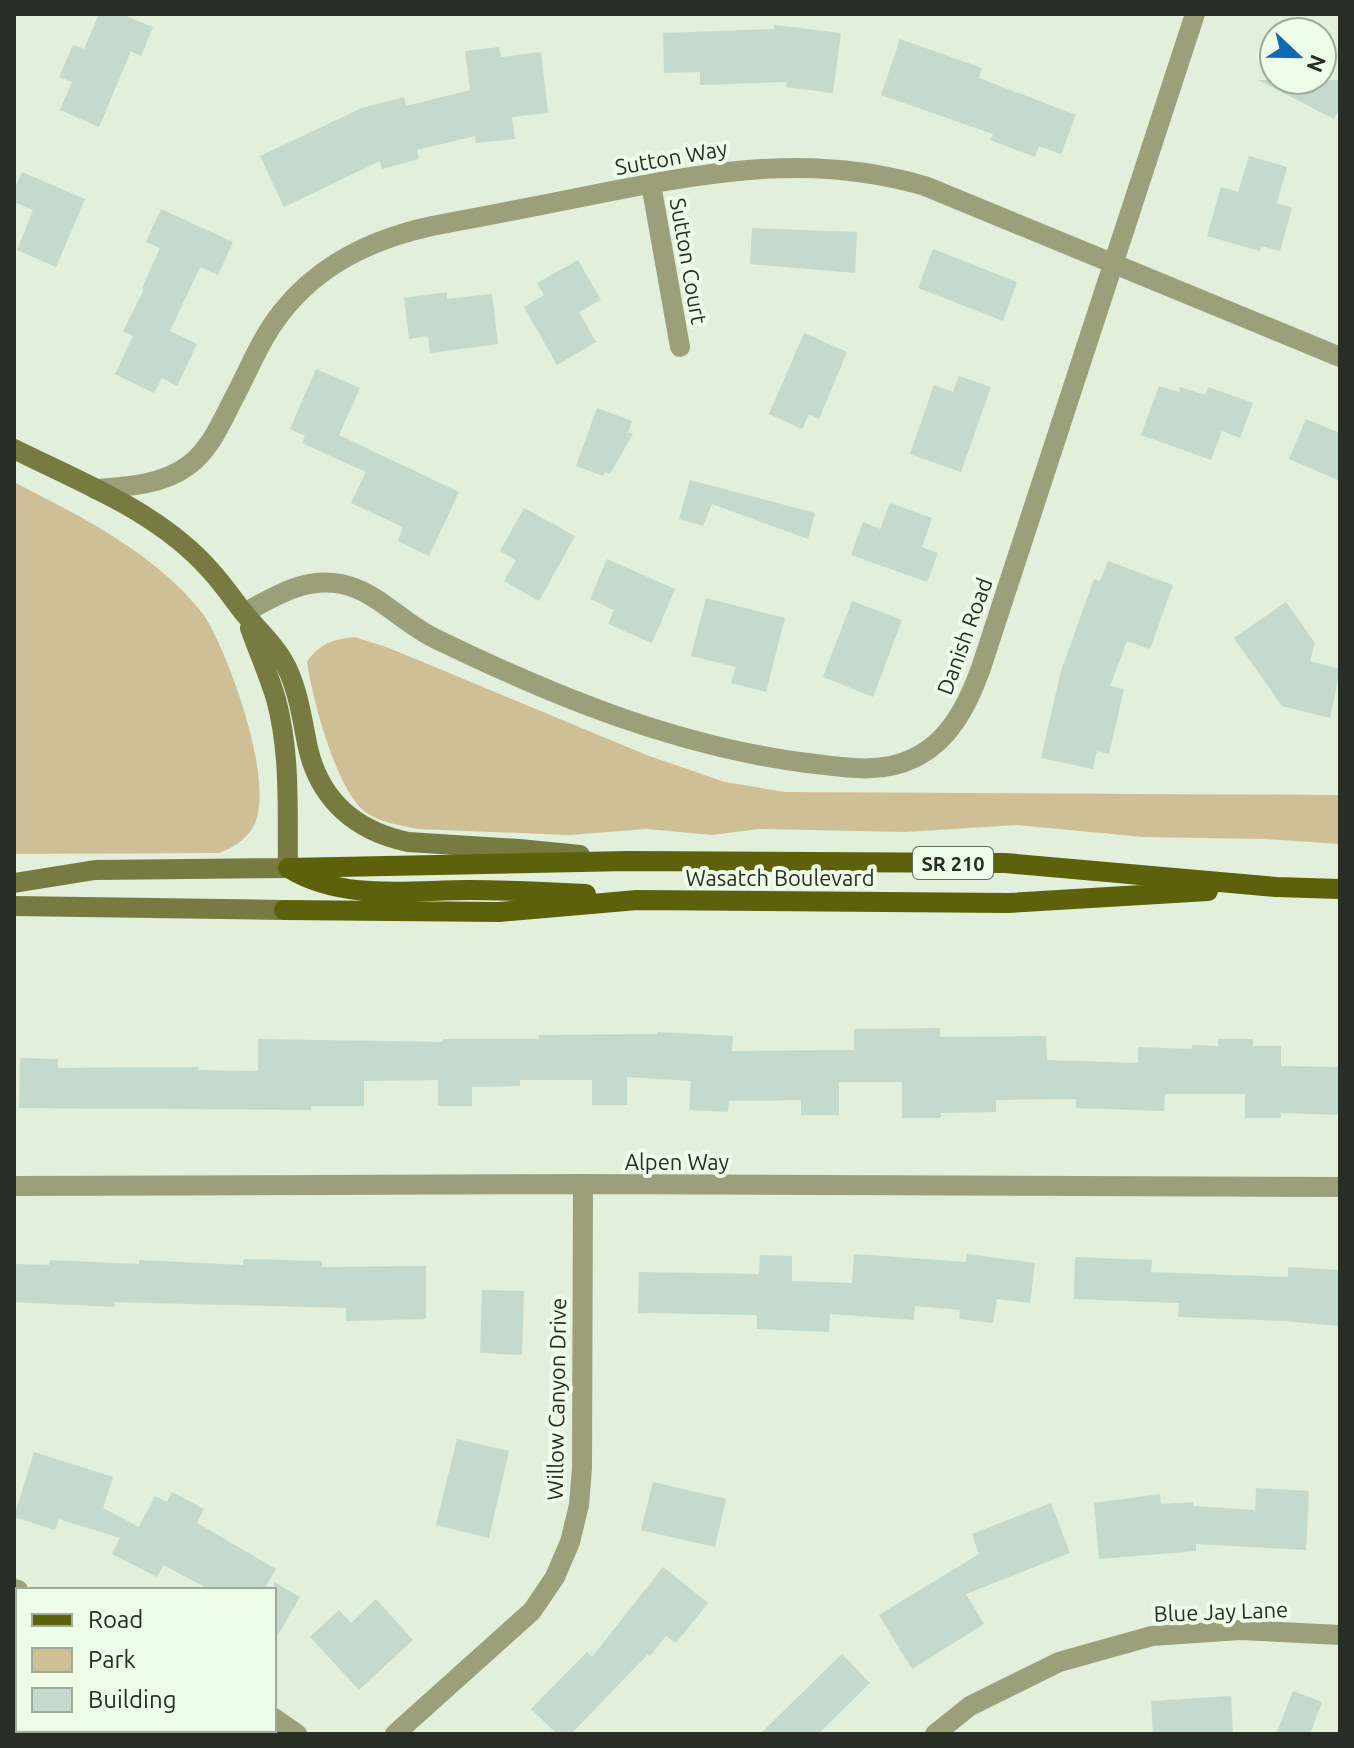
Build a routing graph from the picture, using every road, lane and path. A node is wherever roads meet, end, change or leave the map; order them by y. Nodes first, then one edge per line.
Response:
1 (1195, 14) edge
2 (651, 184) junction
3 (1113, 262) junction
4 (680, 347) dead end
5 (1340, 357) edge
6 (14, 449) edge
7 (95, 489) junction
8 (244, 613) junction
9 (628, 861) junction
10 (288, 868) junction
11 (14, 883) edge
12 (1276, 887) junction
13 (1340, 889) edge
14 (637, 900) junction
15 (14, 906) edge
16 (583, 1184) junction
17 (14, 1186) edge
18 (1340, 1187) edge
19 (1340, 1635) edge
20 (276, 1719) edge
21 (297, 1734) edge
22 (395, 1734) edge
23 (935, 1734) edge

1 - 3 street, Danish Road
2 - 3 street, Sutton Way
2 - 4 street, Sutton Court
2 - 7 street, Sutton Way
3 - 5 street, Sutton Way
3 - 8 street, Danish Road
6 - 7 main road, Wasatch Boulevard
7 - 8 main road, Wasatch Boulevard
8 - 9 main road, Wasatch Boulevard
8 - 10 main road, Wasatch Boulevard
9 - 10 main road, Wasatch Boulevard / SR 210
9 - 12 main road, Wasatch Boulevard / SR 210
10 - 11 main road, SR 210
10 - 14 main road
12 - 13 main road, Wasatch Boulevard / SR 210
12 - 14 main road, Wasatch Boulevard / SR 210
14 - 15 main road, Wasatch Boulevard / SR 210
16 - 17 street, Alpen Way
16 - 18 street, Alpen Way
16 - 22 street, Willow Canyon Drive
19 - 23 street, Blue Jay Lane
20 - 21 street

